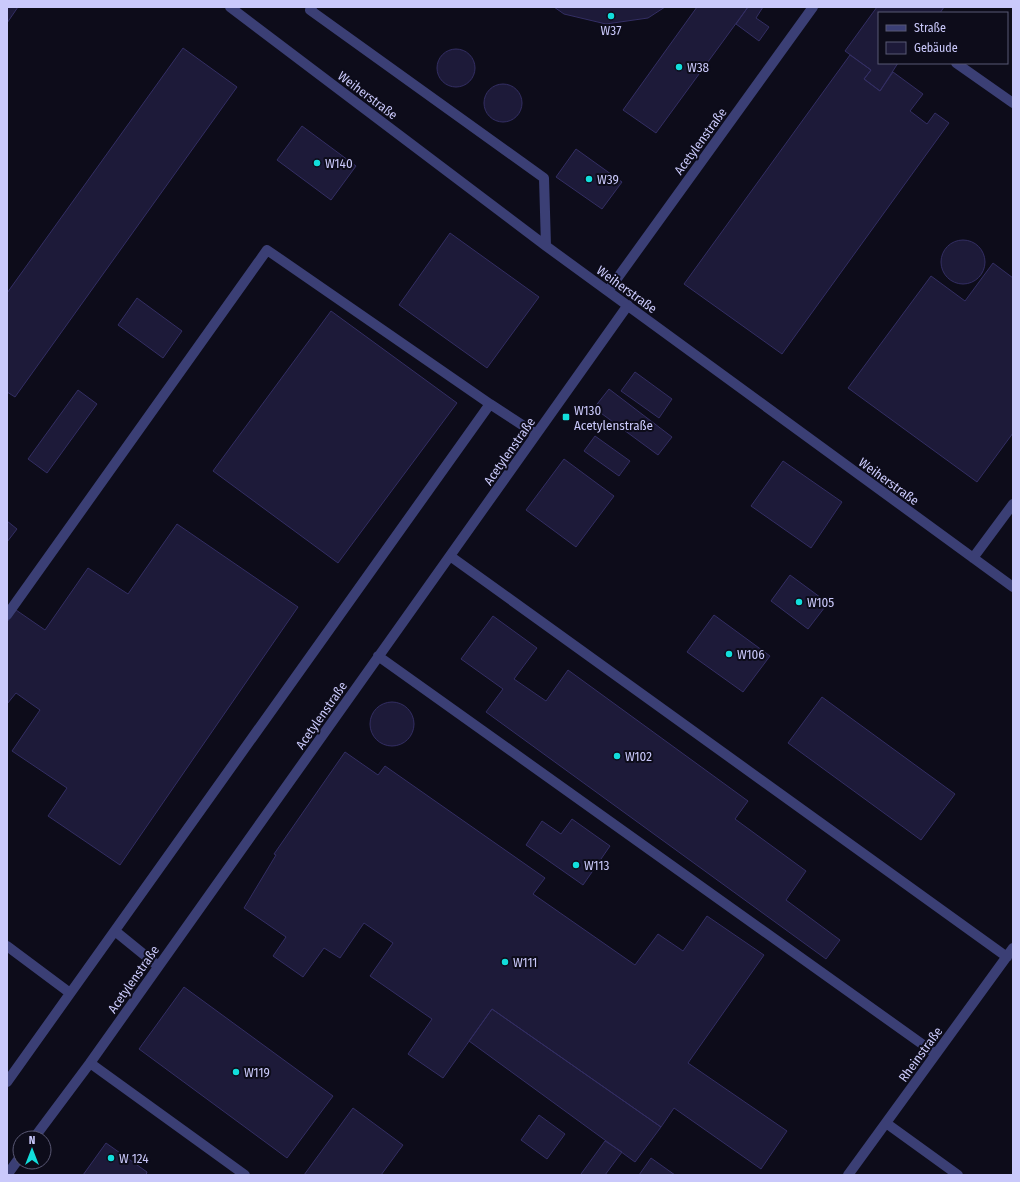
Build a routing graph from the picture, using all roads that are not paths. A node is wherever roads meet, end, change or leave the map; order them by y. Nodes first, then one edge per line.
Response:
1 (230, 7) edge
2 (312, 7) edge
3 (813, 7) edge
4 (957, 64) edge
5 (1013, 103) edge
6 (546, 246) junction
7 (608, 291) junction
8 (628, 305) junction
9 (490, 404) junction
10 (536, 434) junction
11 (1013, 504) edge
12 (450, 556) junction
13 (973, 558) junction
14 (1013, 587) edge
15 (7, 615) edge
16 (378, 656) junction
17 (115, 931) junction
18 (7, 946) edge
19 (1013, 948) edge
20 (1007, 957) junction
21 (158, 966) junction
22 (70, 993) junction
23 (936, 1054) junction
24 (90, 1062) junction
25 (7, 1082) edge
26 (886, 1123) junction
27 (40, 1130) edge
28 (245, 1175) edge
29 (848, 1175) edge
30 (958, 1175) edge

1 - 6 street, Weiherstraße
2 - 6 street
3 - 7 street, Acetylenstraße
4 - 5 street
6 - 7 street, Weiherstraße
7 - 8 street, Weiherstraße
8 - 10 street, Acetylenstraße
8 - 13 street, Weiherstraße
9 - 10 street
9 - 15 street
9 - 17 street
10 - 12 street, Acetylenstraße
11 - 13 street
12 - 16 street, Acetylenstraße
12 - 20 street
13 - 14 street, Weiherstraße
16 - 21 street, Acetylenstraße
16 - 23 street
17 - 21 street
17 - 22 street
18 - 22 street
19 - 20 street, Rheinstraße
20 - 23 street, Rheinstraße
21 - 24 street, Acetylenstraße
22 - 25 street
23 - 26 street, Rheinstraße
24 - 27 street, Acetylenstraße
24 - 28 street
26 - 29 street, Rheinstraße
26 - 30 street

